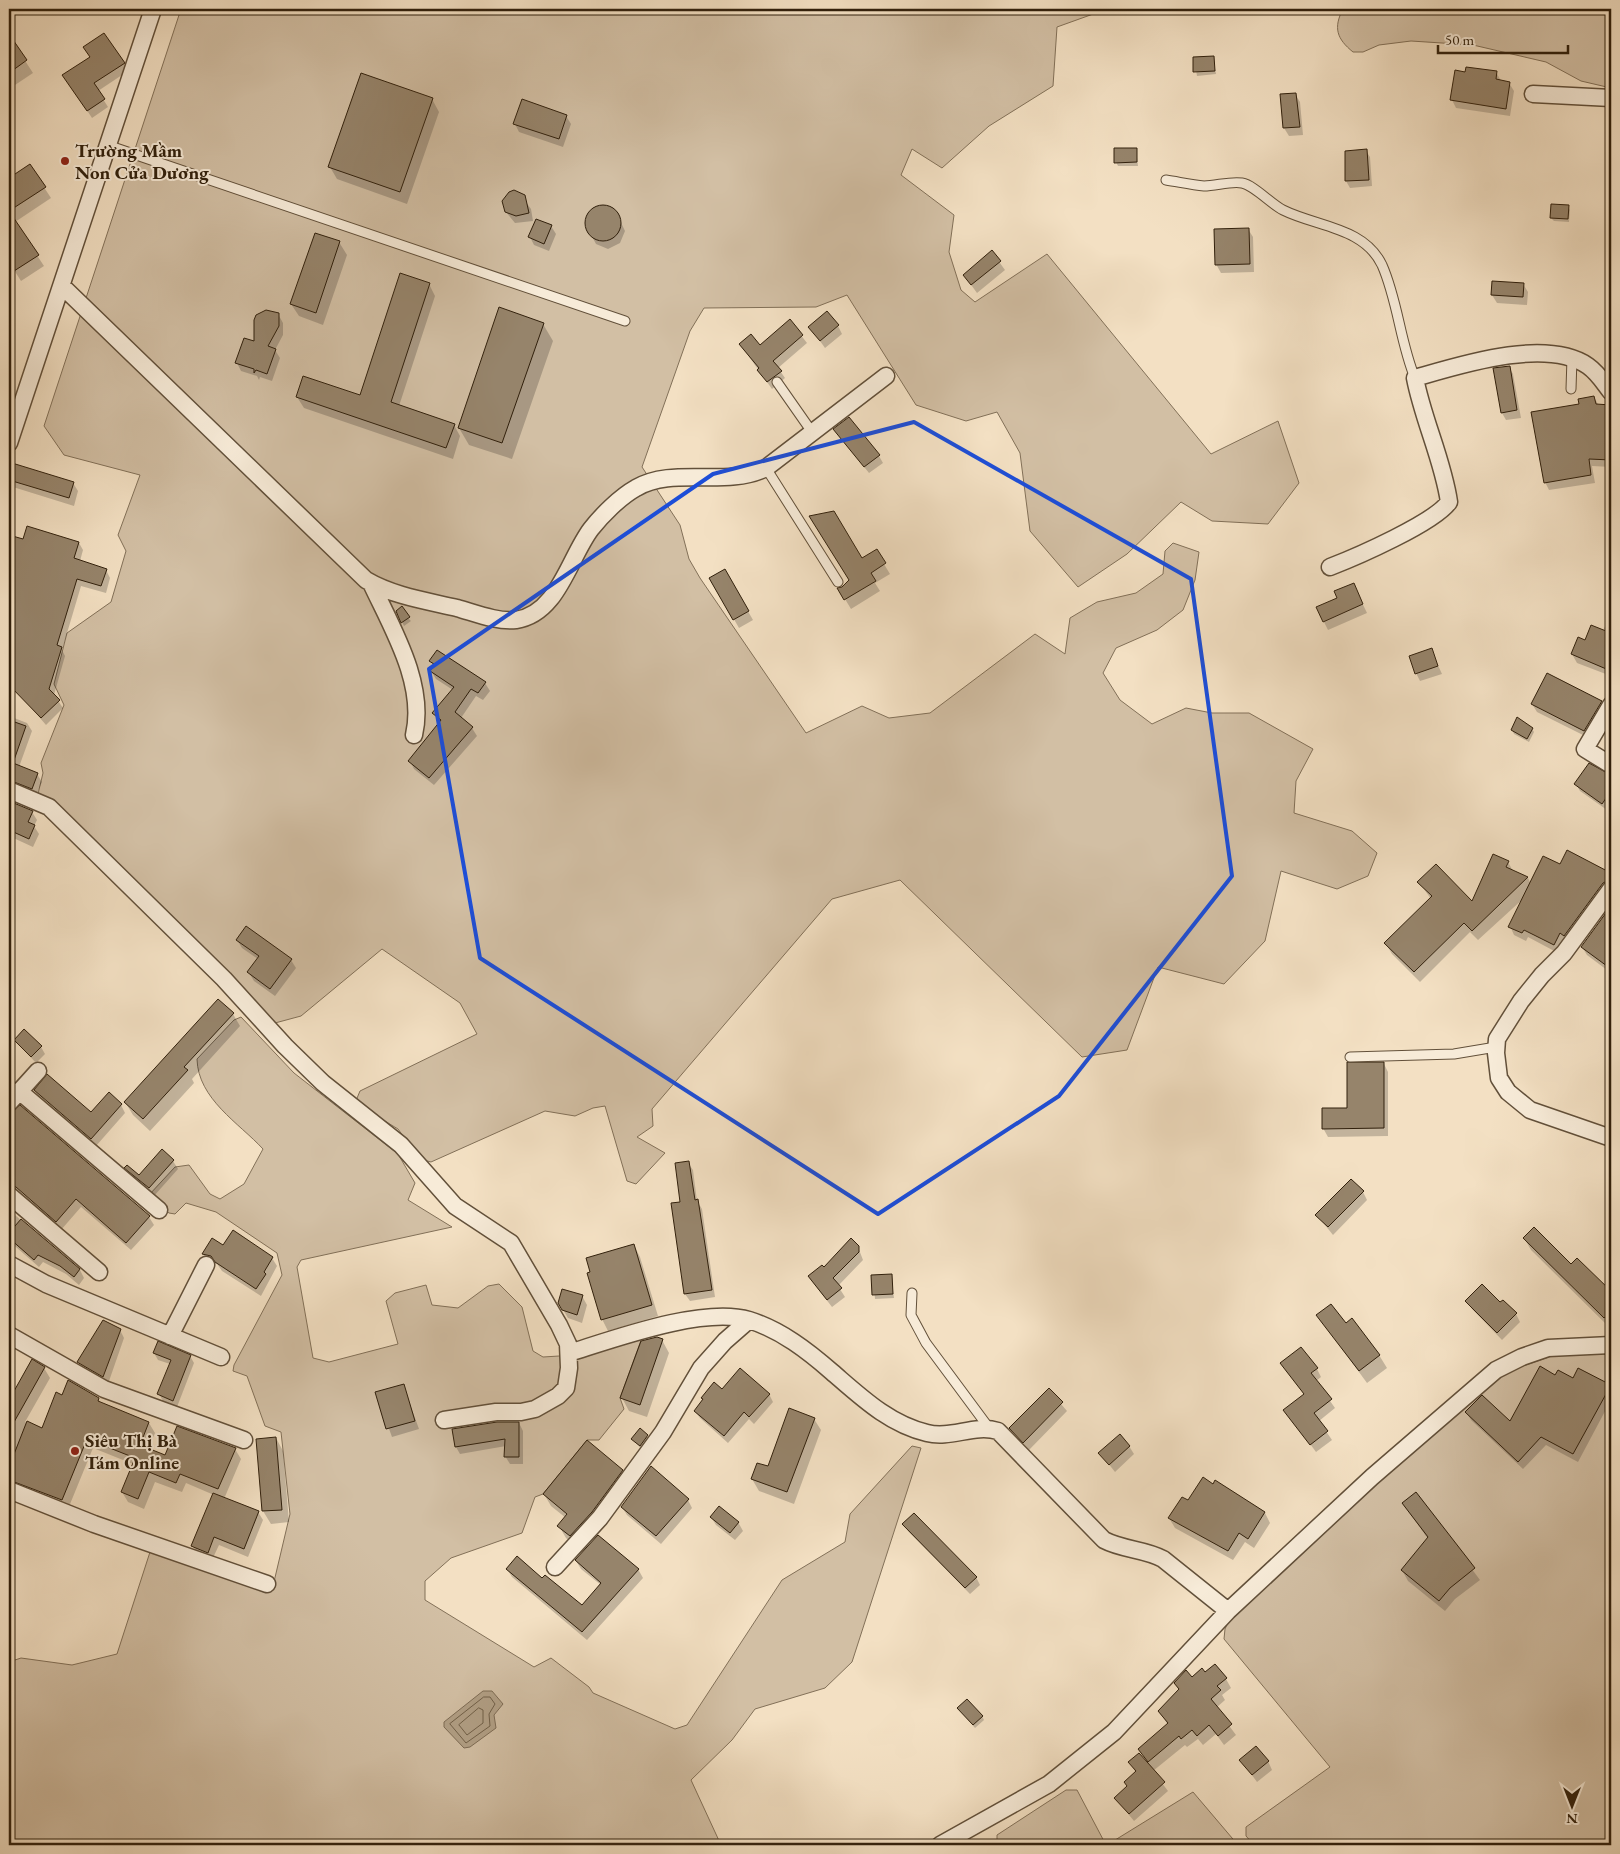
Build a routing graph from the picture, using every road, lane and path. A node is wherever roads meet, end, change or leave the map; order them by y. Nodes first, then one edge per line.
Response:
1 (153, 9) edge
2 (1533, 94) dead end
3 (1611, 98) edge
4 (106, 145) junction
5 (1166, 180) dead end
6 (62, 286) junction
7 (625, 321) dead end
8 (1572, 358) junction
9 (886, 376) dead end
10 (1415, 378) junction
11 (777, 382) dead end
12 (1571, 389) dead end
13 (1611, 392) edge
14 (812, 432) junction
15 (9, 443) edge
16 (766, 468) junction
17 (1330, 567) dead end
18 (838, 582) dead end
19 (371, 583) junction
20 (1611, 705) edge
21 (414, 735) dead end
22 (1611, 765) edge
23 (9, 790) edge
24 (1611, 890) edge
25 (1496, 1047) junction
26 (1350, 1057) dead end
27 (38, 1071) dead end
28 (14, 1097) edge
29 (1611, 1138) edge
30 (9, 1195) edge
31 (159, 1210) dead end
32 (9, 1264) edge
33 (206, 1265) dead end
34 (99, 1272) dead end
35 (912, 1293) dead end
36 (749, 1320) junction
37 (9, 1335) edge
38 (170, 1336) junction
39 (1611, 1345) edge
40 (569, 1354) junction
41 (221, 1357) dead end
42 (444, 1420) dead end
43 (989, 1428) junction
44 (244, 1440) dead end
45 (9, 1490) edge
46 (555, 1567) dead end
47 (267, 1584) dead end
48 (1228, 1610) junction
49 (940, 1845) edge

1 - 4 street
2 - 3 street
4 - 6 street
4 - 7 lane
5 - 10 lane
6 - 15 street
6 - 19 street
8 - 10 street
8 - 12 lane
8 - 13 street
9 - 14 street
10 - 17 street
11 - 14 lane
14 - 16 street
16 - 18 lane
16 - 19 street
19 - 21 street
20 - 22 street
23 - 40 street
24 - 25 street
25 - 26 lane
25 - 29 street
27 - 28 street
28 - 31 street
30 - 34 street
32 - 38 street
33 - 38 street
35 - 43 lane
36 - 40 street
36 - 43 street
36 - 46 street
37 - 44 street
38 - 41 street
39 - 48 street
40 - 42 street
43 - 48 street
45 - 47 street
48 - 49 street

